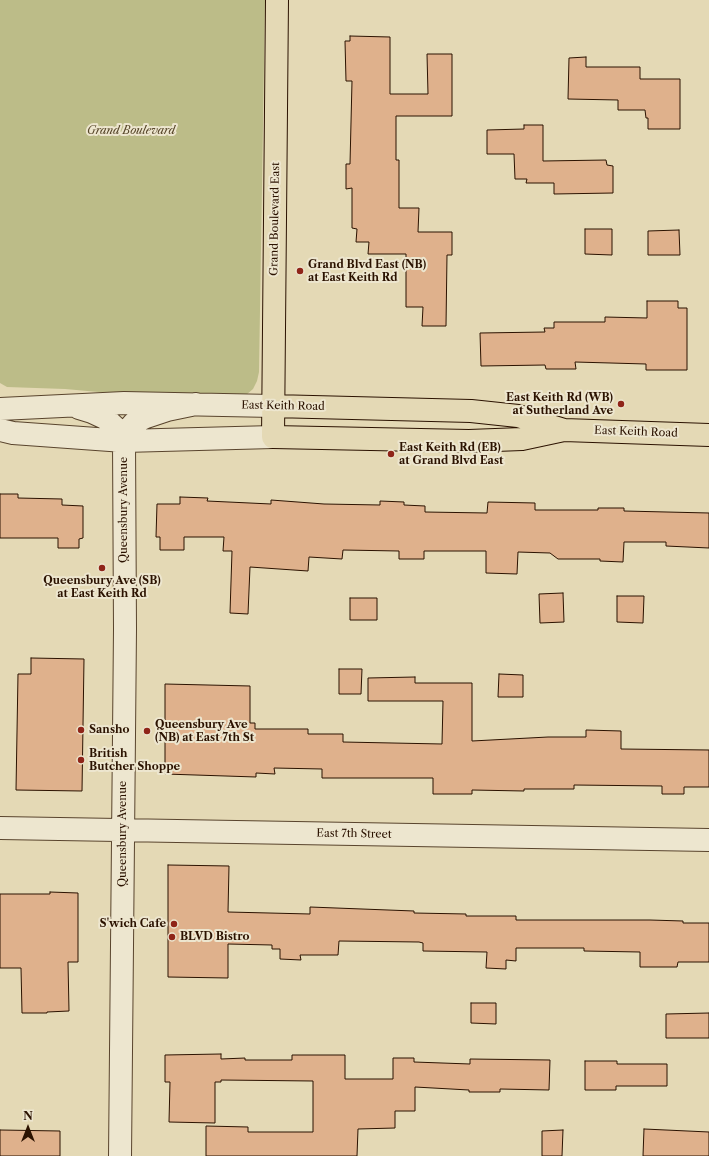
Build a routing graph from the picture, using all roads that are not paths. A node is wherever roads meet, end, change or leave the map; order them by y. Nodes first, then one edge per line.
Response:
1 (277, 0) edge
2 (196, 404) junction
3 (71, 405) junction
4 (273, 406) junction
5 (0, 409) edge
6 (0, 430) edge
7 (564, 430) junction
8 (709, 435) edge
9 (273, 437) junction
10 (124, 441) junction
11 (0, 828) edge
12 (124, 830) junction
13 (709, 840) edge
14 (120, 1156) edge

1 - 4 main road, Grand Boulevard East
2 - 3 street, East Keith Road
2 - 4 street, East Keith Road
2 - 10 street
3 - 5 street, East Keith Road
3 - 10 street
4 - 7 main road, East Keith Road
4 - 9 main road, Grand Boulevard East
6 - 10 street, East Keith Road
7 - 8 main road, East Keith Road
7 - 9 main road, East Keith Road
9 - 10 street, East Keith Road
10 - 12 street, Queensbury Avenue
11 - 12 street, East 7th Street
12 - 13 street, East 7th Street
12 - 14 street, Queensbury Avenue

